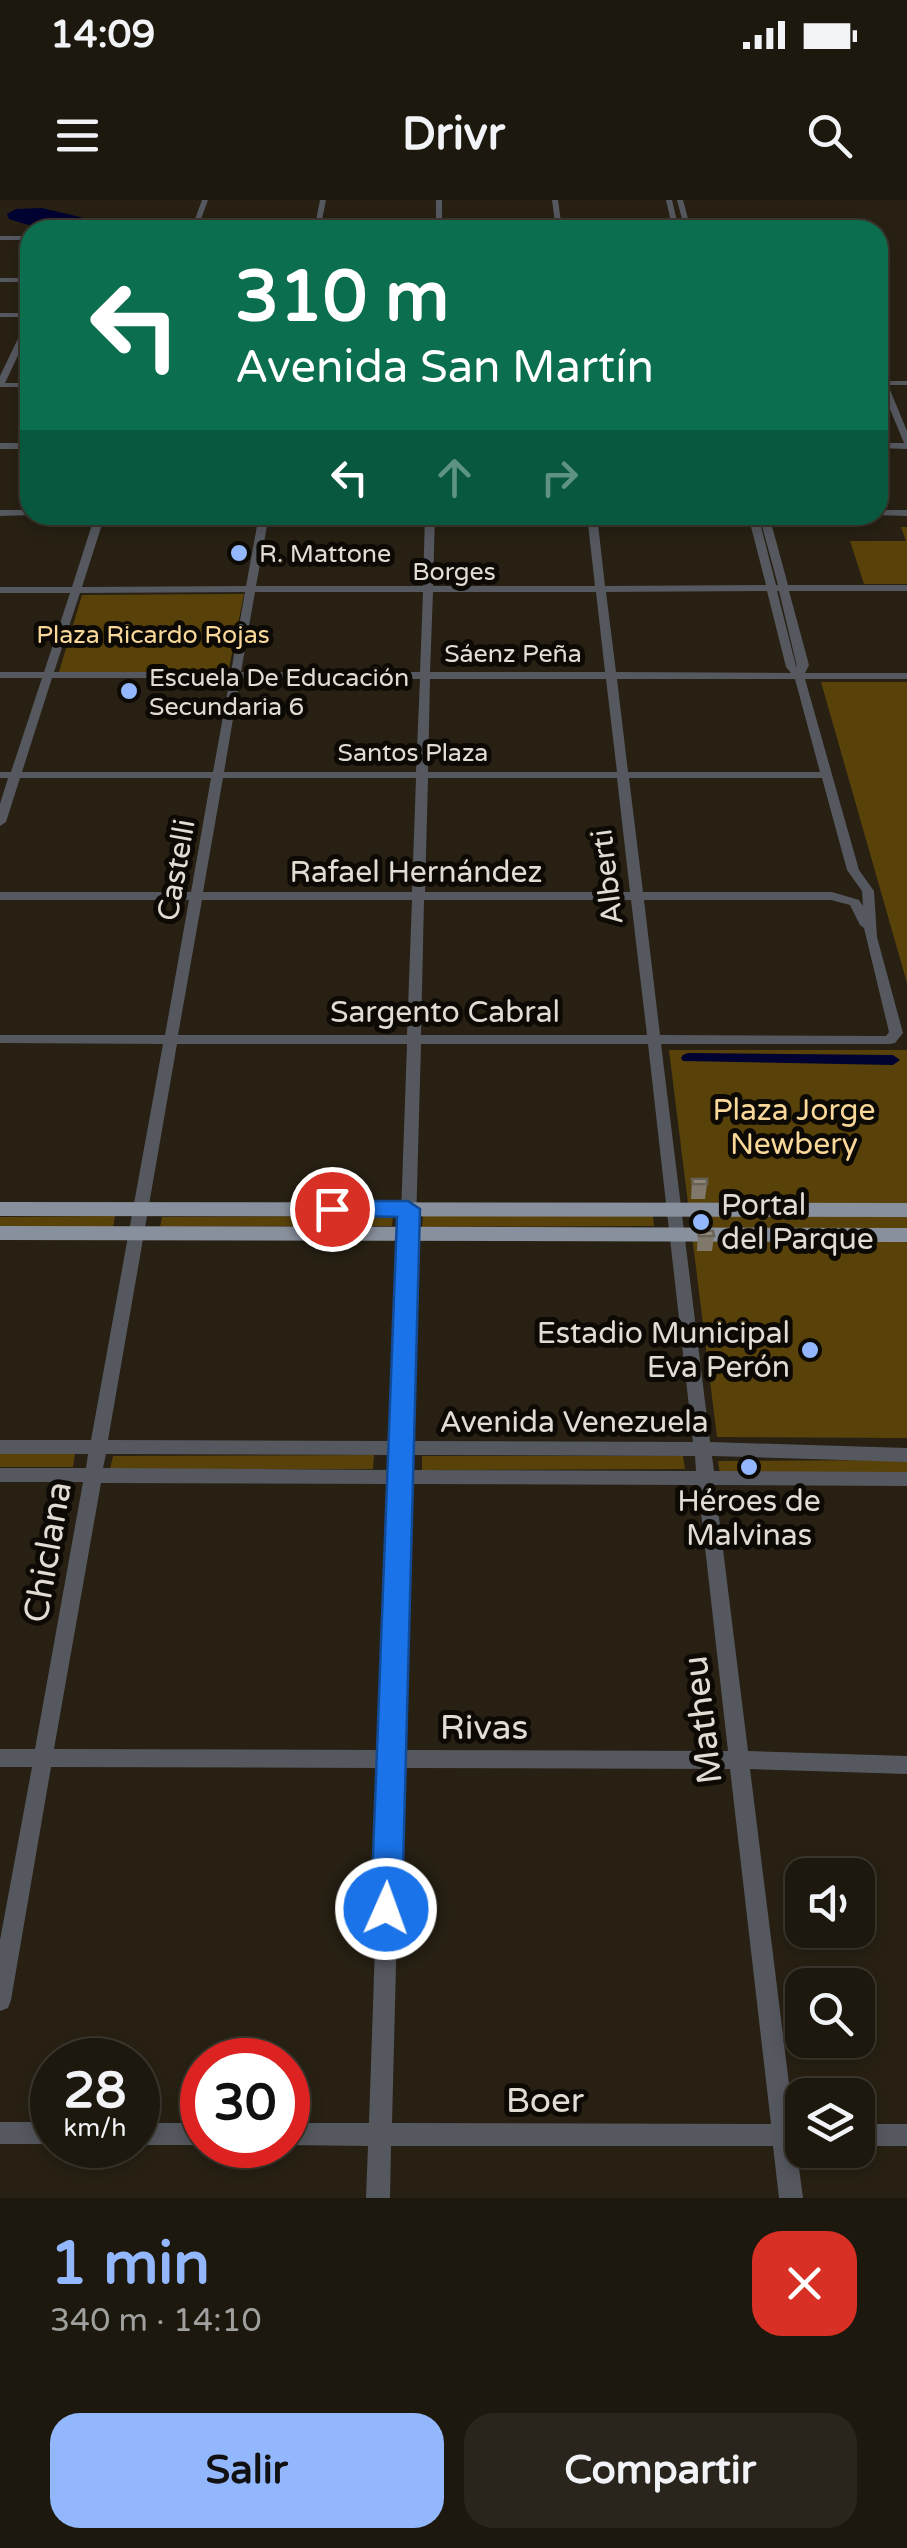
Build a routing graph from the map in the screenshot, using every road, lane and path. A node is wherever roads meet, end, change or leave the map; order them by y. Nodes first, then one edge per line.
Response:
1 (20, 343) edge
2 (0, 382) edge
3 (888, 400) edge
4 (888, 419) edge
5 (897, 419) junction
6 (907, 444) edge
7 (97, 525) edge
8 (262, 525) edge
9 (430, 525) edge
10 (593, 525) edge
11 (757, 525) edge
12 (765, 525) edge
13 (768, 549) junction
14 (772, 588) junction
15 (785, 588) junction
16 (907, 588) edge
17 (0, 590) edge
18 (75, 590) junction
19 (250, 590) junction
20 (427, 590) junction
21 (601, 591) junction
22 (0, 675) edge
23 (48, 675) junction
24 (236, 675) junction
25 (425, 675) junction
26 (611, 675) junction
27 (799, 675) junction
28 (907, 676) edge
29 (0, 775) edge
30 (15, 775) junction
31 (218, 775) junction
32 (422, 775) junction
33 (623, 775) junction
34 (826, 776) junction
35 (0, 822) edge
36 (853, 870) junction
37 (0, 896) edge
38 (196, 896) junction
39 (832, 896) junction
40 (418, 897) junction
41 (638, 898) junction
42 (870, 937) junction
43 (0, 1039) edge
44 (171, 1039) junction
45 (414, 1040) junction
46 (654, 1040) junction
47 (0, 1209) edge
48 (141, 1209) junction
49 (408, 1209) junction
50 (674, 1210) junction
51 (907, 1210) edge
52 (0, 1233) edge
53 (136, 1233) junction
54 (408, 1234) junction
55 (677, 1234) junction
56 (907, 1235) edge
57 (0, 1448) edge
58 (98, 1448) junction
59 (401, 1449) junction
60 (702, 1450) junction
61 (907, 1455) edge
62 (0, 1475) edge
63 (93, 1475) junction
64 (400, 1476) junction
65 (706, 1476) junction
66 (907, 1479) edge
67 (0, 1758) edge
68 (43, 1758) junction
69 (391, 1760) junction
70 (740, 1760) junction
71 (907, 1765) edge
72 (0, 2000) edge
73 (785, 2078) edge
74 (0, 2133) edge
75 (30, 2134) edge
76 (310, 2134) edge
77 (380, 2134) junction
78 (785, 2135) edge
79 (875, 2135) edge
80 (907, 2135) edge
81 (792, 2168) edge
82 (378, 2198) edge
83 (791, 2198) edge

1 - 2 street
3 - 5 street
4 - 5 street
5 - 6 street
7 - 18 street
8 - 19 street, Castelli
9 - 20 street
10 - 21 street, Alberti
11 - 13 street
12 - 13 street
13 - 14 street
13 - 15 street
14 - 15 street, Borges
14 - 21 street, Borges
14 - 27 street
15 - 16 street, Borges
15 - 27 street
17 - 18 street, Borges
18 - 19 street, Borges
18 - 23 street
19 - 20 street, Borges
19 - 24 street, Castelli
20 - 21 street, Borges
20 - 25 street
21 - 26 street, Alberti
22 - 23 street, Sáenz Peña
23 - 24 street, Sáenz Peña
23 - 30 street
24 - 25 street, Sáenz Peña
24 - 31 street, Castelli
25 - 26 street, Sáenz Peña
25 - 32 street
26 - 27 street, Sáenz Peña
26 - 33 street, Alberti
27 - 28 street, Sáenz Peña
27 - 34 street
29 - 30 street, Santos Plaza
30 - 31 street, Santos Plaza
30 - 35 street
31 - 32 street, Santos Plaza
31 - 38 street, Castelli
32 - 33 street, Santos Plaza
32 - 40 street
33 - 34 street, Santos Plaza
33 - 41 street, Alberti
34 - 36 street
36 - 39 street
36 - 42 street
37 - 38 street, Rafael Hernández
38 - 40 street, Rafael Hernández
38 - 44 street, Castelli
39 - 41 street, Rafael Hernández
39 - 42 street
40 - 41 street, Rafael Hernández
40 - 45 street
41 - 46 street, Alberti
42 - 46 street, Sargento Cabral
43 - 44 street, Sargento Cabral
44 - 45 street, Sargento Cabral
44 - 48 street, Castelli
45 - 46 street, Sargento Cabral
45 - 49 street
46 - 50 street, Alberti
47 - 48 main road
48 - 49 main road
48 - 53 street, Castelli
49 - 50 main road
49 - 54 street
50 - 51 main road
50 - 55 street, Alberti
52 - 53 main road
53 - 54 main road
53 - 58 street, Chiclana
54 - 55 main road
54 - 59 street
55 - 56 main road
55 - 60 street, Matheu
57 - 58 street, Avenida Venezuela
58 - 59 street, Avenida Venezuela
58 - 63 street, Chiclana
59 - 60 street, Avenida Venezuela
59 - 64 street
60 - 61 street, Avenida Venezuela
60 - 65 street, Matheu
62 - 63 street, Avenida Venezuela
63 - 64 street, Avenida Venezuela
63 - 68 street, Chiclana
64 - 65 street, Avenida Venezuela
64 - 69 street
65 - 66 street, Avenida Venezuela
65 - 70 street, Matheu
67 - 68 street, Rivas
68 - 69 street, Rivas
68 - 72 street, Chiclana
69 - 70 street, Rivas
69 - 77 street
70 - 71 street, Rivas
70 - 73 street, Matheu
74 - 75 street
76 - 77 street, Boer
77 - 78 street, Boer
77 - 82 street
79 - 80 street
81 - 83 street, Matheu

